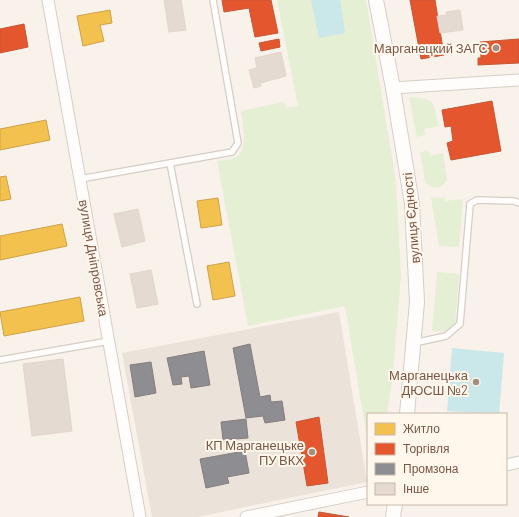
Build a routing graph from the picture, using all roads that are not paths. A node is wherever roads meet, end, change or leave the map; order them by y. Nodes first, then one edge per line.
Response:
1 (48, 0) edge
2 (213, 0) edge
3 (376, 0) edge
4 (519, 80) edge
5 (393, 88) junction
6 (170, 163) junction
7 (80, 179) junction
8 (519, 203) edge
9 (197, 304) dead end
10 (109, 341) junction
11 (414, 343) junction
12 (0, 360) edge
13 (407, 413) edge
14 (519, 462) edge
15 (507, 466) edge
16 (367, 492) edge
17 (395, 505) edge
18 (140, 517) edge
19 (246, 517) edge
20 (393, 517) edge

1 - 7 street, вулиця Дніпровська
2 - 6 lane
3 - 5 street, вулиця Єдності
4 - 5 street
5 - 11 street, вулиця Єдності
6 - 7 lane
6 - 9 lane
7 - 10 street, вулиця Дніпровська
8 - 11 lane
10 - 12 lane
10 - 18 street, вулиця Дніпровська
11 - 13 street, вулиця Єдності
14 - 15 street
16 - 19 street
17 - 20 street

